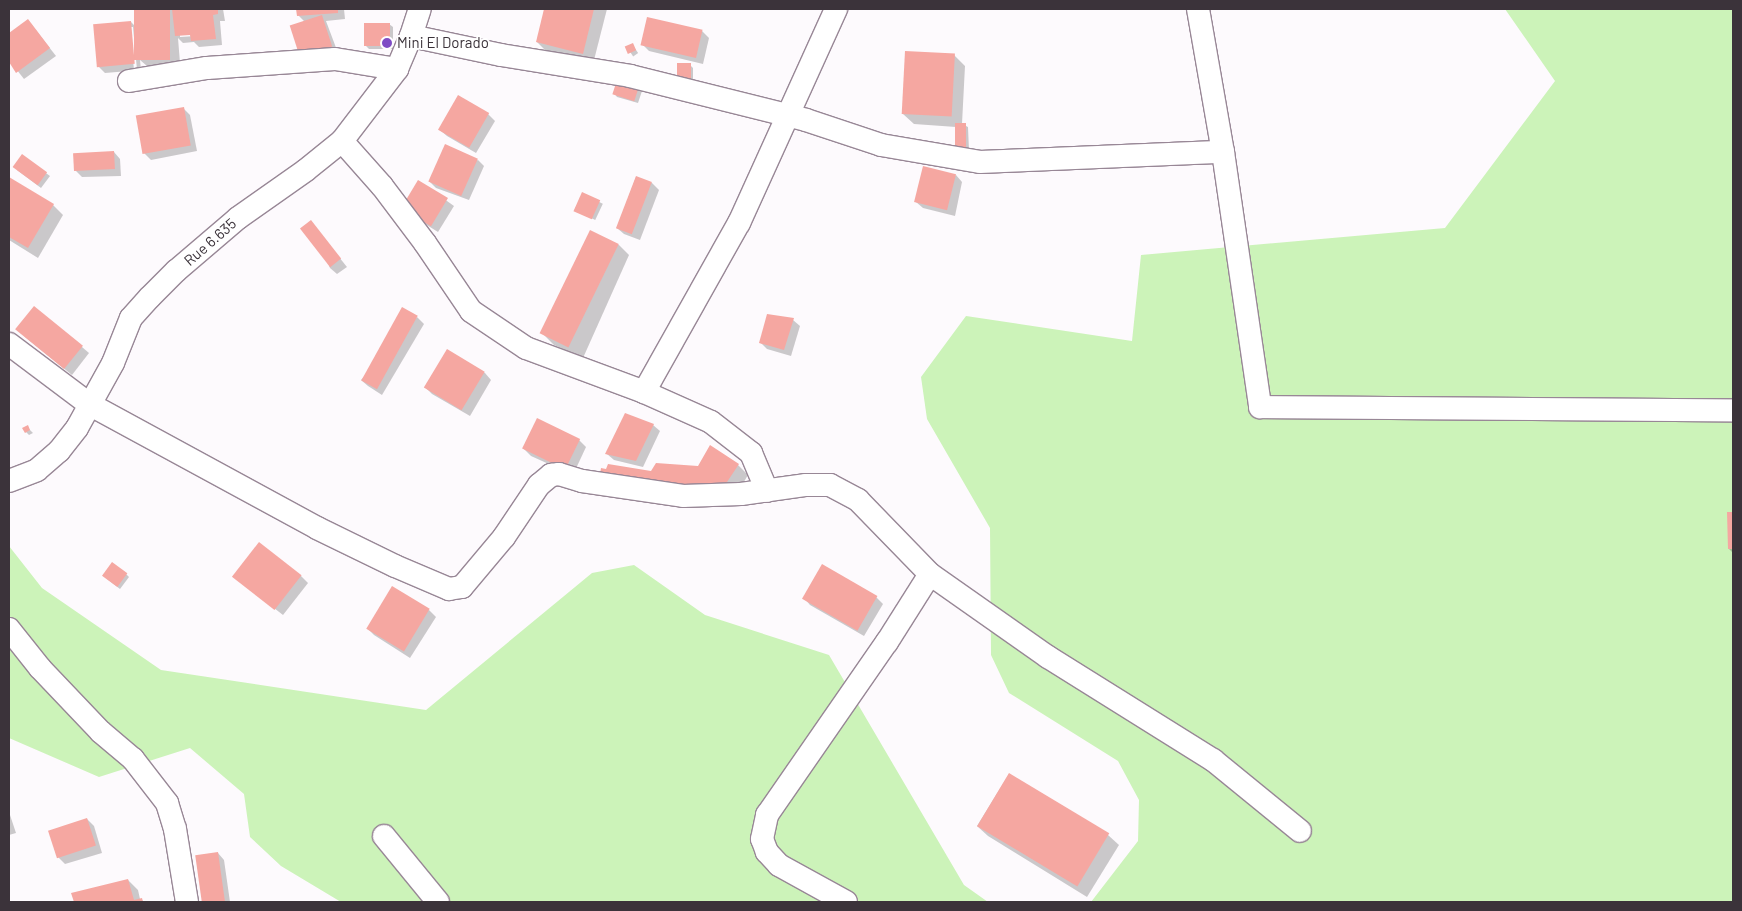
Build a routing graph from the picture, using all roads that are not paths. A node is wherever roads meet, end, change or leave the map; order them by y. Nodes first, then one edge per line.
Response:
1 (420, 9) edge
2 (836, 9) edge
3 (1198, 9) edge
4 (411, 36) junction
5 (397, 68) junction
6 (129, 80) dead end
7 (786, 115) junction
8 (342, 141) junction
9 (1223, 152) junction
10 (9, 344) edge
11 (644, 392) junction
12 (89, 404) junction
13 (1733, 410) edge
14 (9, 481) edge
15 (767, 491) junction
16 (930, 574) junction
17 (9, 629) edge
18 (1300, 831) dead end
19 (384, 836) dead end
20 (186, 902) edge
21 (438, 902) edge
22 (846, 902) edge

1 - 4 street, Rue 6.635
2 - 7 street
3 - 9 street
4 - 5 street, Rue 6.635
4 - 7 street
5 - 6 street
5 - 8 street, Rue 6.635
7 - 9 street
7 - 11 street
8 - 11 street
8 - 12 street, Rue 6.635
9 - 13 street
10 - 12 street
11 - 15 street
12 - 14 street, Rue 6.635
12 - 15 street
15 - 16 street
16 - 18 street
16 - 22 street
17 - 20 street
19 - 21 street

